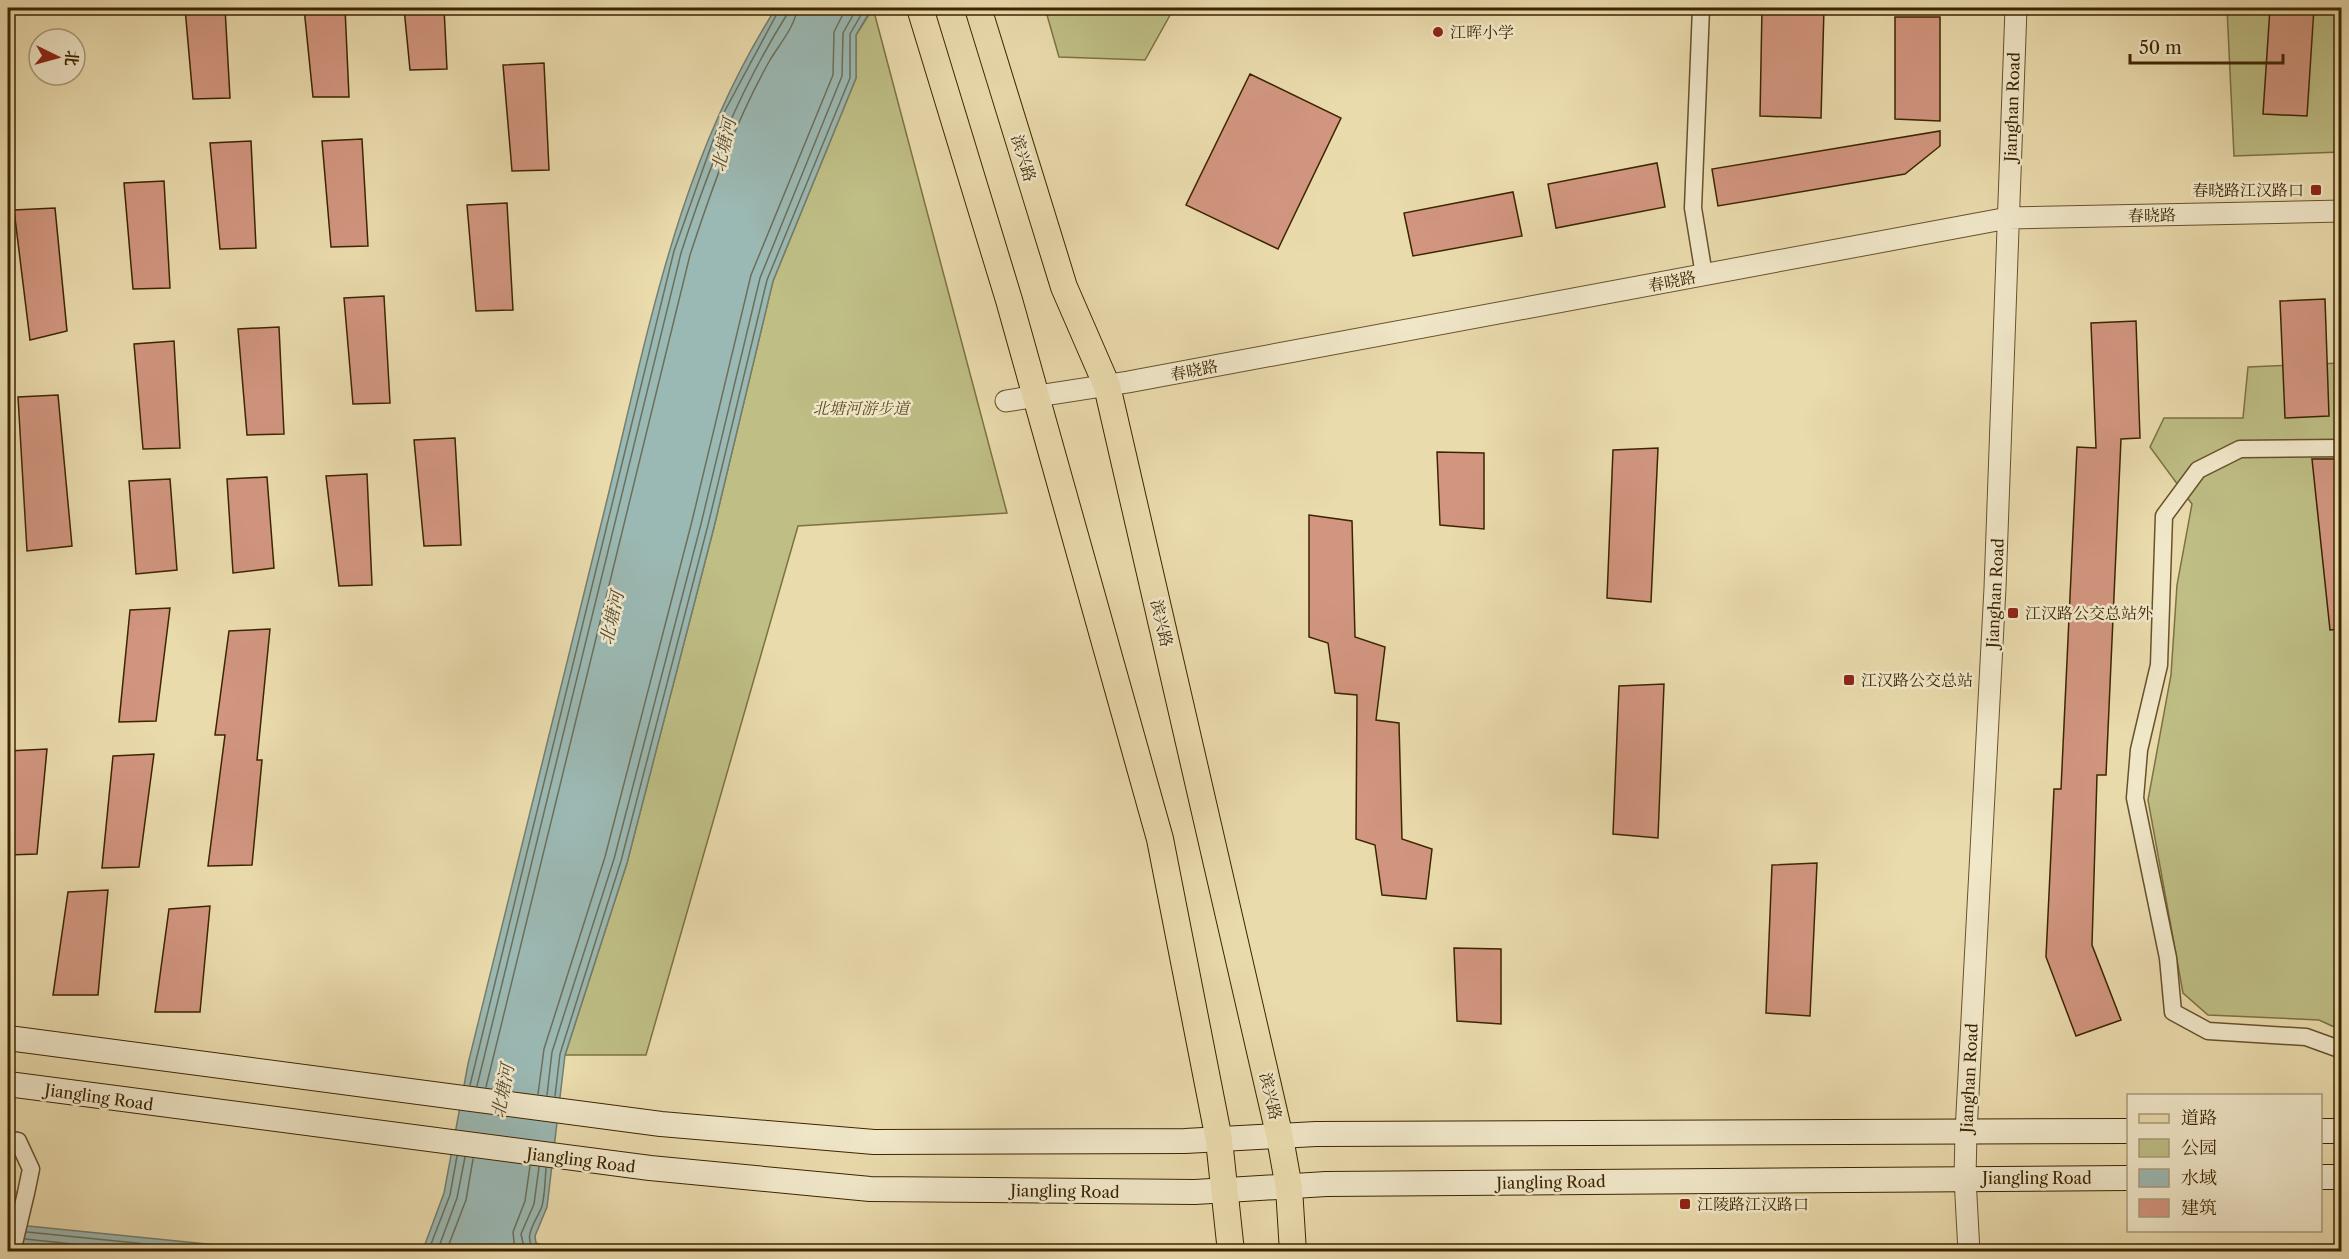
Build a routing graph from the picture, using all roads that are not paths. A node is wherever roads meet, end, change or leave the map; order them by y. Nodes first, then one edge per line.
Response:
1 (920, 8) edge
2 (978, 8) edge
3 (1701, 8) edge
4 (2016, 8) edge
5 (2342, 211) edge
6 (2008, 218) junction
7 (1704, 274) junction
8 (1107, 386) junction
9 (1036, 395) junction
10 (1006, 401) dead end
11 (2342, 448) edge
12 (8, 1038) edge
13 (2342, 1050) edge
14 (8, 1084) edge
15 (2127, 1131) edge
16 (2322, 1131) edge
17 (2342, 1131) edge
18 (1966, 1132) junction
19 (1280, 1138) junction
20 (8, 1139) edge
21 (1219, 1140) junction
22 (2322, 1177) edge
23 (2342, 1177) edge
24 (1965, 1178) junction
25 (2127, 1178) edge
26 (1289, 1188) junction
27 (1224, 1189) junction
28 (12, 1251) edge
29 (1231, 1251) edge
30 (1293, 1251) edge
31 (1969, 1251) edge

1 - 9 main road
2 - 8 main road, 滨兴路
3 - 7 street
4 - 6 street, Jianghan Road
5 - 6 street, 春晓路
6 - 7 street, 春晓路
6 - 18 street, Jianghan Road
7 - 8 street, 春晓路
8 - 9 street, 春晓路
8 - 19 main road, 滨兴路
9 - 10 street, 春晓路
9 - 21 main road
11 - 13 street
12 - 21 main road
14 - 27 main road, Jiangling Road
15 - 18 main road
16 - 17 main road
18 - 19 main road
18 - 24 street, Jianghan Road
19 - 21 main road
19 - 26 main road, 滨兴路
20 - 28 street, bridge
21 - 27 main road
22 - 23 main road
24 - 25 main road, Jiangling Road
24 - 26 main road, Jiangling Road
24 - 31 street, Jianghan Road
26 - 27 main road, Jiangling Road
26 - 30 main road, 滨兴路
27 - 29 main road

